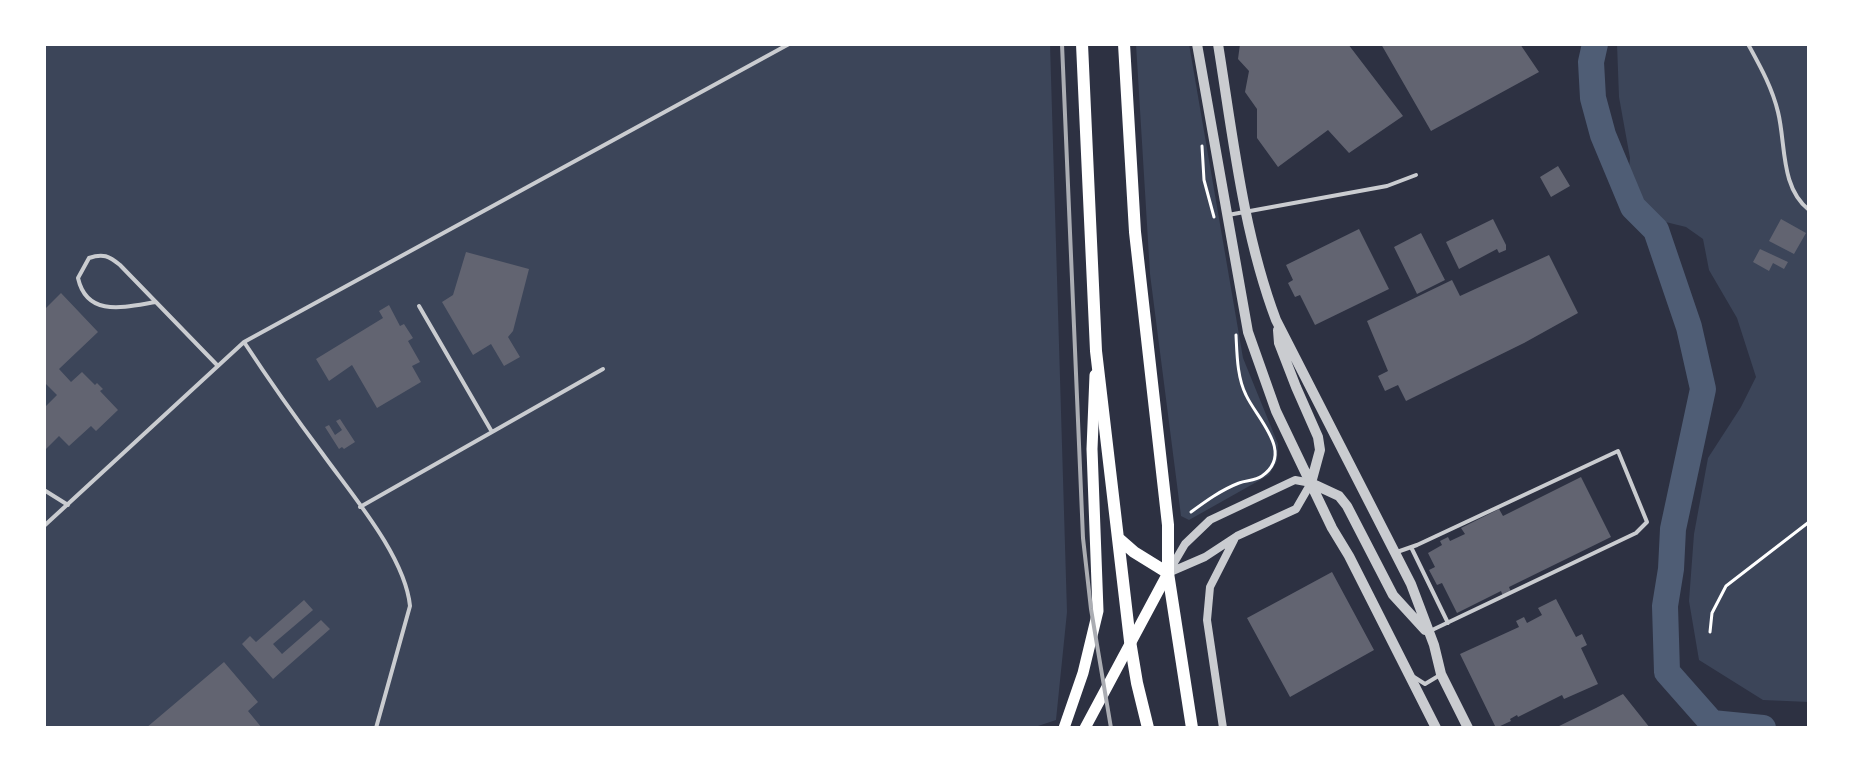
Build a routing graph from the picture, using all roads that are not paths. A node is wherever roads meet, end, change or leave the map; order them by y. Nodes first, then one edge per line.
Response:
1 (789, 44) edge
2 (1082, 44) edge
3 (1124, 44) edge
4 (1197, 44) edge
5 (1218, 44) edge
6 (1748, 44) edge
7 (1416, 175) dead end
8 (1809, 210) edge
9 (1246, 211) junction
10 (1228, 215) junction
11 (156, 302) junction
12 (419, 306) dead end
13 (1276, 320) junction
14 (244, 342) junction
15 (1096, 351) junction
16 (217, 365) junction
17 (603, 369) dead end
18 (492, 432) junction
19 (1311, 483) junction
20 (44, 490) edge
21 (68, 505) junction
22 (360, 507) junction
23 (44, 526) edge
24 (1237, 536) junction
25 (1118, 538) junction
26 (1411, 547) junction
27 (1395, 553) junction
28 (1168, 573) junction
29 (1448, 623) junction
30 (1429, 634) junction
31 (1130, 641) junction
32 (1408, 674) junction
33 (1441, 674) junction
34 (376, 728) edge
35 (1064, 728) edge
36 (1085, 728) edge
37 (1148, 728) edge
38 (1192, 728) edge
39 (1223, 728) edge
40 (1436, 728) edge
41 (1468, 728) edge

1 - 14 lane
2 - 15 highway
3 - 28 highway
4 - 10 street
5 - 9 street
6 - 8 lane
7 - 9 lane
9 - 10 lane
9 - 13 street
10 - 19 street
11 - 11 lane
11 - 16 lane
12 - 18 lane
13 - 19 street
13 - 27 street
14 - 16 lane
14 - 22 lane
15 - 25 highway
15 - 35 main road
16 - 21 lane
17 - 18 lane
18 - 22 lane
19 - 24 street
19 - 28 street
19 - 30 street
19 - 32 street
20 - 21 lane
21 - 23 lane
22 - 34 lane
24 - 28 street
24 - 39 street
25 - 28 highway
25 - 31 highway
26 - 27 lane
26 - 29 lane
26 - 29 lane
27 - 30 street
28 - 31 main road
28 - 38 highway
29 - 30 lane
30 - 33 street
31 - 36 main road
31 - 37 highway
32 - 33 lane
32 - 40 street
33 - 41 street

